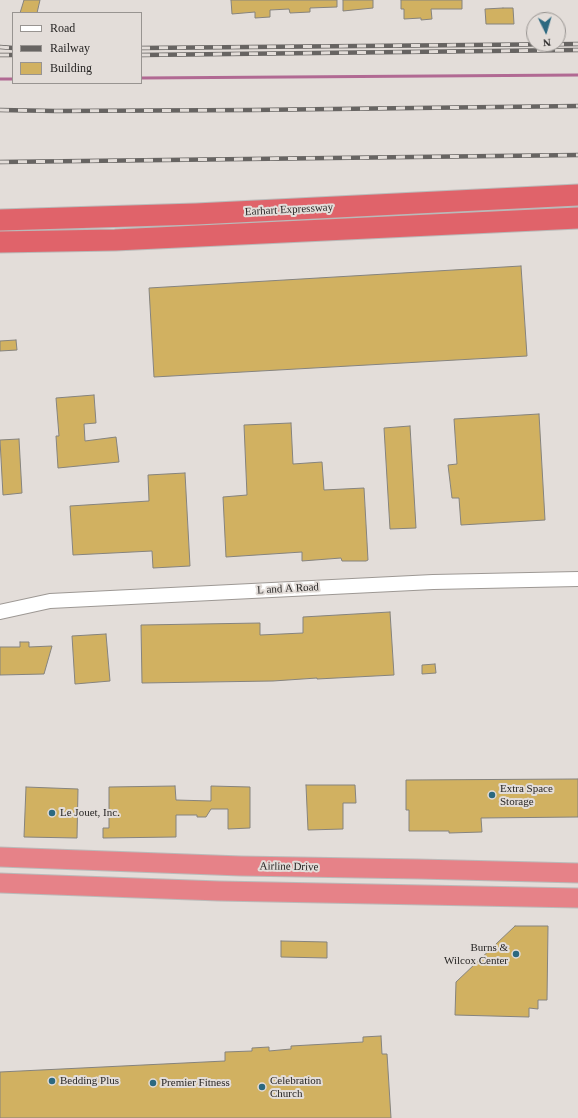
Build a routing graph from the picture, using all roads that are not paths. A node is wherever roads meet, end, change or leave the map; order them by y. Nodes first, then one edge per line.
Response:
1 (578, 195) edge
2 (578, 218) edge
3 (0, 220) edge
4 (0, 242) edge
5 (578, 579) edge
6 (0, 612) edge
7 (0, 857) edge
8 (314, 867) junction
9 (578, 873) edge
10 (0, 883) edge
11 (313, 893) junction
12 (578, 898) edge

1 - 3 highway, Earhart Expressway
2 - 4 highway, Earhart Expressway
5 - 6 street, L and A Road
7 - 8 highway, Airline Drive
8 - 9 highway, Airline Drive
8 - 11 highway
10 - 11 highway
11 - 12 highway

